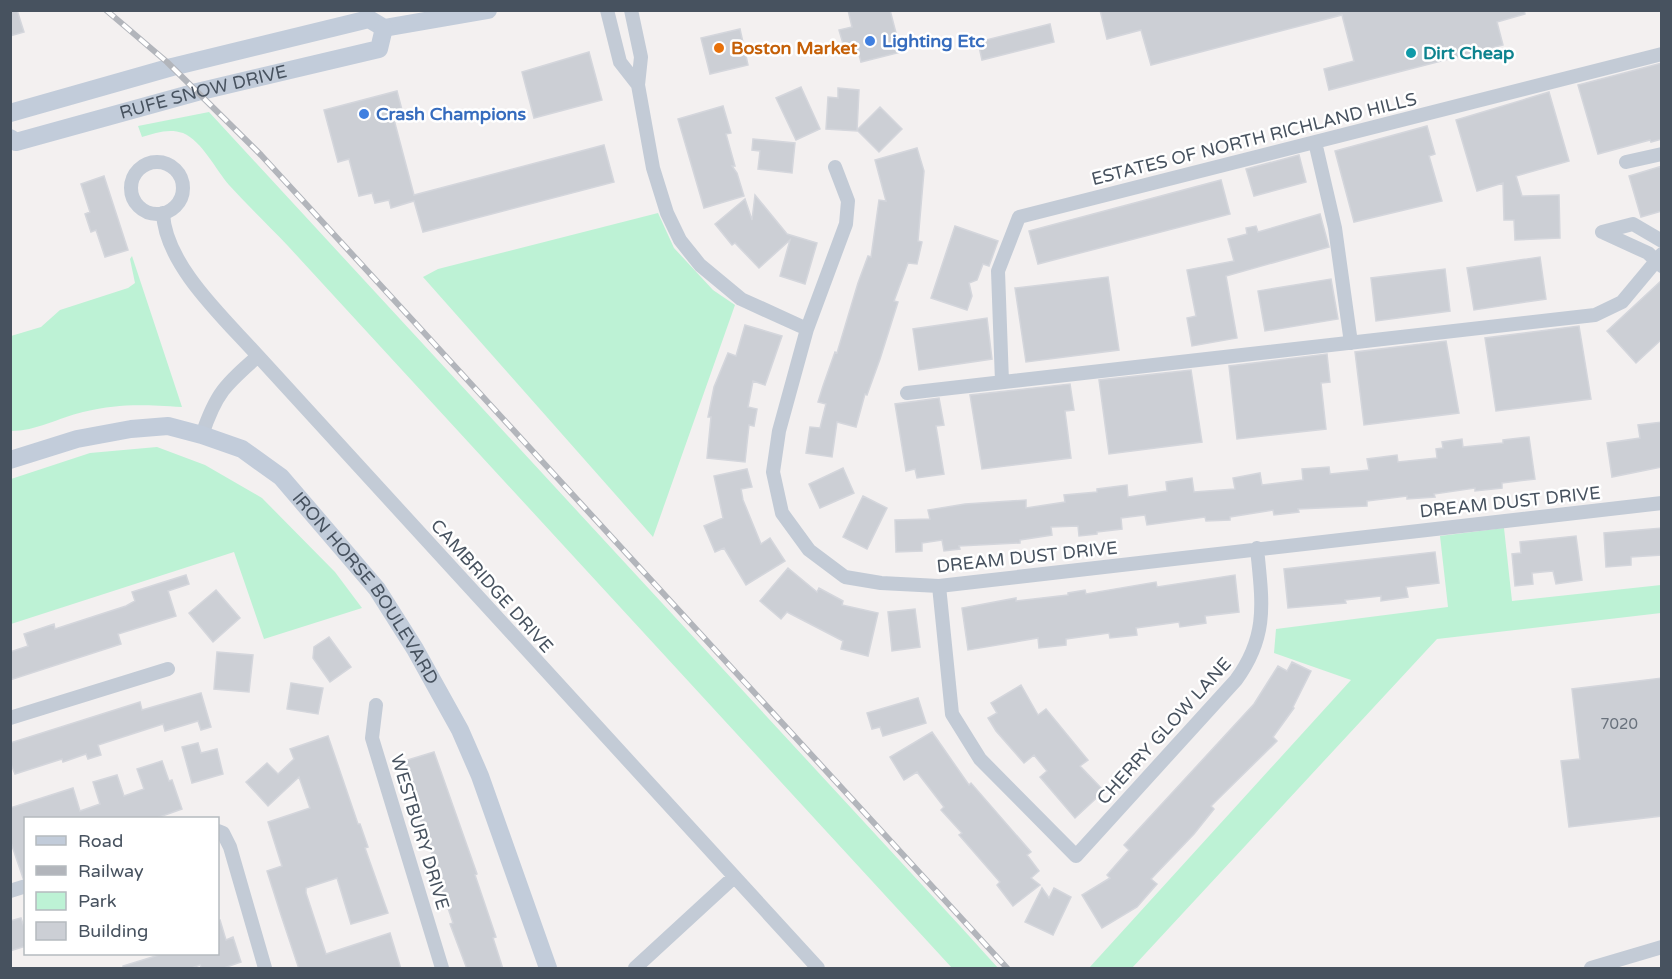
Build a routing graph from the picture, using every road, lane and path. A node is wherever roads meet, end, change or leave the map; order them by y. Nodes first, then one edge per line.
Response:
1 (488, 10) edge
2 (607, 10) edge
3 (632, 10) edge
4 (384, 28) junction
5 (1662, 54) edge
6 (638, 85) junction
7 (10, 113) edge
8 (10, 138) edge
9 (1315, 142) junction
10 (1662, 154) edge
11 (1626, 162) dead end
12 (835, 168) dead end
13 (163, 213) dead end
14 (1662, 241) edge
15 (1660, 260) edge
16 (807, 328) junction
17 (1351, 343) junction
18 (258, 356) junction
19 (1002, 382) junction
20 (907, 393) dead end
21 (202, 435) junction
22 (10, 460) edge
23 (1662, 503) edge
24 (1257, 548) junction
25 (939, 586) junction
26 (168, 669) dead end
27 (376, 705) dead end
28 (10, 718) edge
29 (220, 832) edge
30 (734, 877) junction
31 (1662, 947) edge
32 (265, 969) edge
33 (442, 969) edge
34 (548, 969) edge
35 (635, 969) edge
36 (818, 969) edge
37 (1591, 969) edge

1 - 4 main road, RUFE SNOW DRIVE
2 - 6 street
3 - 6 street
4 - 7 main road, RUFE SNOW DRIVE
4 - 8 main road, RUFE SNOW DRIVE
5 - 9 street, ESTATES OF NORTH RICHLAND HILLS
6 - 16 street
9 - 17 street
9 - 19 street, ESTATES OF NORTH RICHLAND HILLS
10 - 11 street
12 - 16 street, DREAM DUST DRIVE
13 - 18 street, CAMBRIDGE DRIVE
14 - 15 street
15 - 17 street
16 - 25 street, DREAM DUST DRIVE
17 - 19 street
18 - 21 street
18 - 30 street, CAMBRIDGE DRIVE
19 - 20 street
21 - 22 main road, IRON HORSE BOULEVARD
21 - 34 main road, IRON HORSE BOULEVARD
23 - 24 street, DREAM DUST DRIVE
24 - 25 street, DREAM DUST DRIVE
24 - 25 street, CHERRY GLOW LANE
26 - 28 street
27 - 33 street, WESTBURY DRIVE
29 - 32 street
30 - 35 street
30 - 36 street, CAMBRIDGE DRIVE
31 - 37 street

